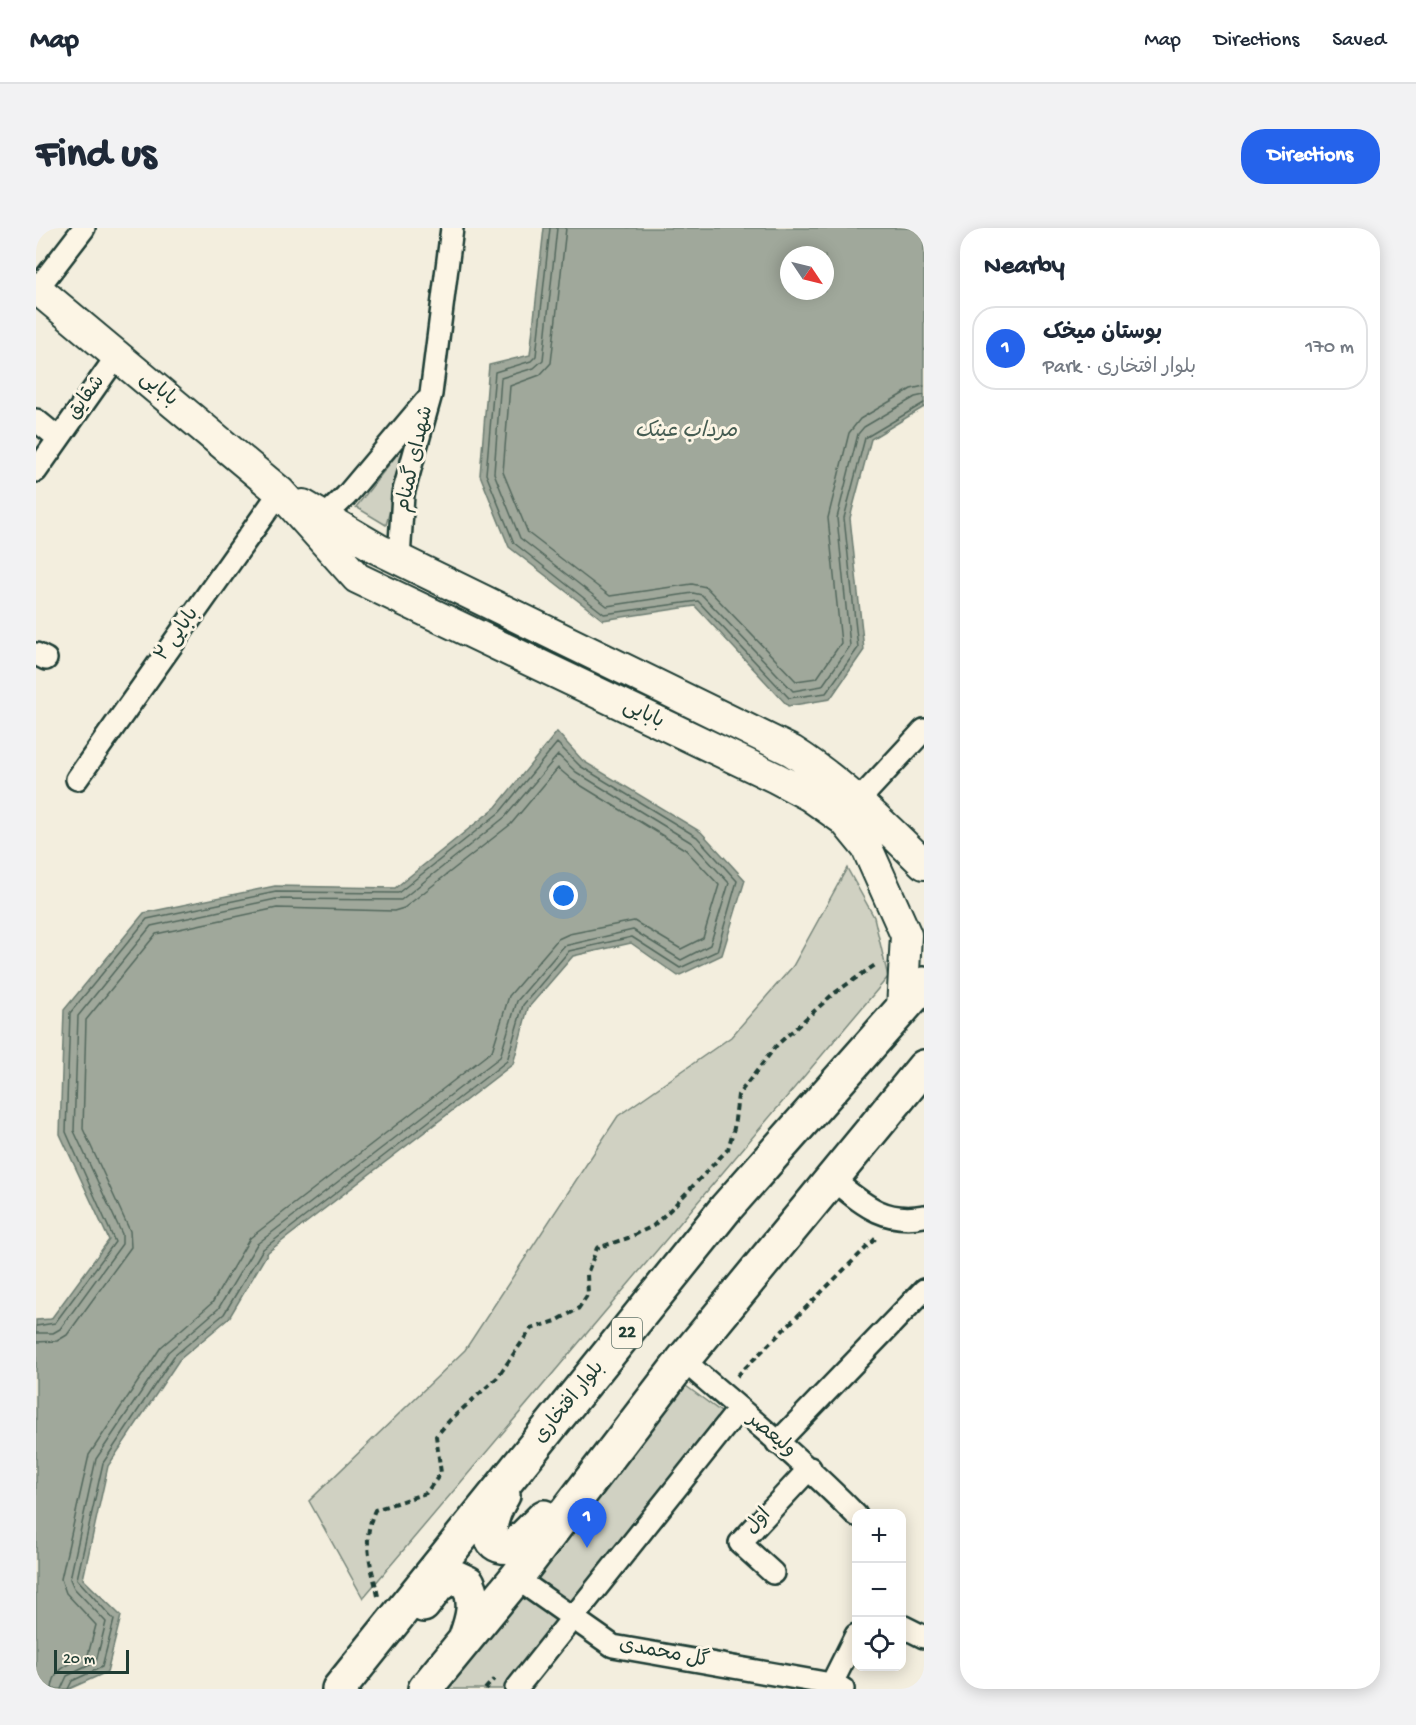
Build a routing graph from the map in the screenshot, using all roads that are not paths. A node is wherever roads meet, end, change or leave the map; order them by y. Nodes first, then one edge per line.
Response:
1 (84, 228) edge
2 (452, 228) edge
3 (37, 289) edge
4 (117, 356) junction
5 (431, 394) junction
6 (36, 420) edge
7 (58, 438) junction
8 (36, 471) edge
9 (280, 492) junction
10 (324, 517) junction
11 (399, 559) junction
12 (924, 730) edge
13 (76, 779) dead end
14 (859, 800) junction
15 (924, 864) edge
16 (910, 924) edge
17 (924, 984) edge
18 (902, 1009) junction
19 (924, 1067) edge
20 (832, 1179) junction
21 (924, 1216) edge
22 (924, 1290) edge
23 (683, 1360) junction
24 (739, 1409) junction
25 (777, 1443) junction
26 (522, 1463) junction
27 (602, 1465) junction
28 (810, 1468) junction
29 (852, 1511) edge
30 (773, 1573) dead end
31 (516, 1578) junction
32 (571, 1617) junction
33 (906, 1628) edge
34 (466, 1637) junction
35 (924, 1637) edge
36 (852, 1644) edge
37 (834, 1687) edge
38 (340, 1689) edge
39 (425, 1689) edge
40 (516, 1689) edge

1 - 3 street
2 - 5 street, شهدای گمنام
3 - 4 main road, بابایی
4 - 7 street, شقایق
4 - 9 main road, بابایی
5 - 10 street, شهدای گمنام
5 - 11 street, شهدای گمنام
6 - 7 street
7 - 8 street, شقایق
9 - 10 main road, بابایی
9 - 13 street, بابایی ۲
9 - 16 main road, بابایی
10 - 11 main road, بابایی
11 - 14 main road, بابایی
12 - 14 street
14 - 15 main road, بابایی
16 - 18 main road, بابایی
17 - 18 highway, بلوار افتخاری / 22
18 - 26 highway, بلوار افتخاری / 22
19 - 20 highway
20 - 21 street
20 - 23 highway
22 - 25 street
23 - 24 street, ولیعصر
23 - 27 highway
24 - 25 street, ولیعصر
24 - 32 street
25 - 28 street, ولیعصر
26 - 27 highway
26 - 38 highway, بلوار افتخاری / 22
27 - 31 highway
28 - 29 street, ولیعصر
28 - 30 street, اول
31 - 32 street, گل محمدی
31 - 34 highway
32 - 37 street, گل محمدی
32 - 40 street
33 - 35 street
34 - 38 highway
34 - 39 highway
36 - 37 street

